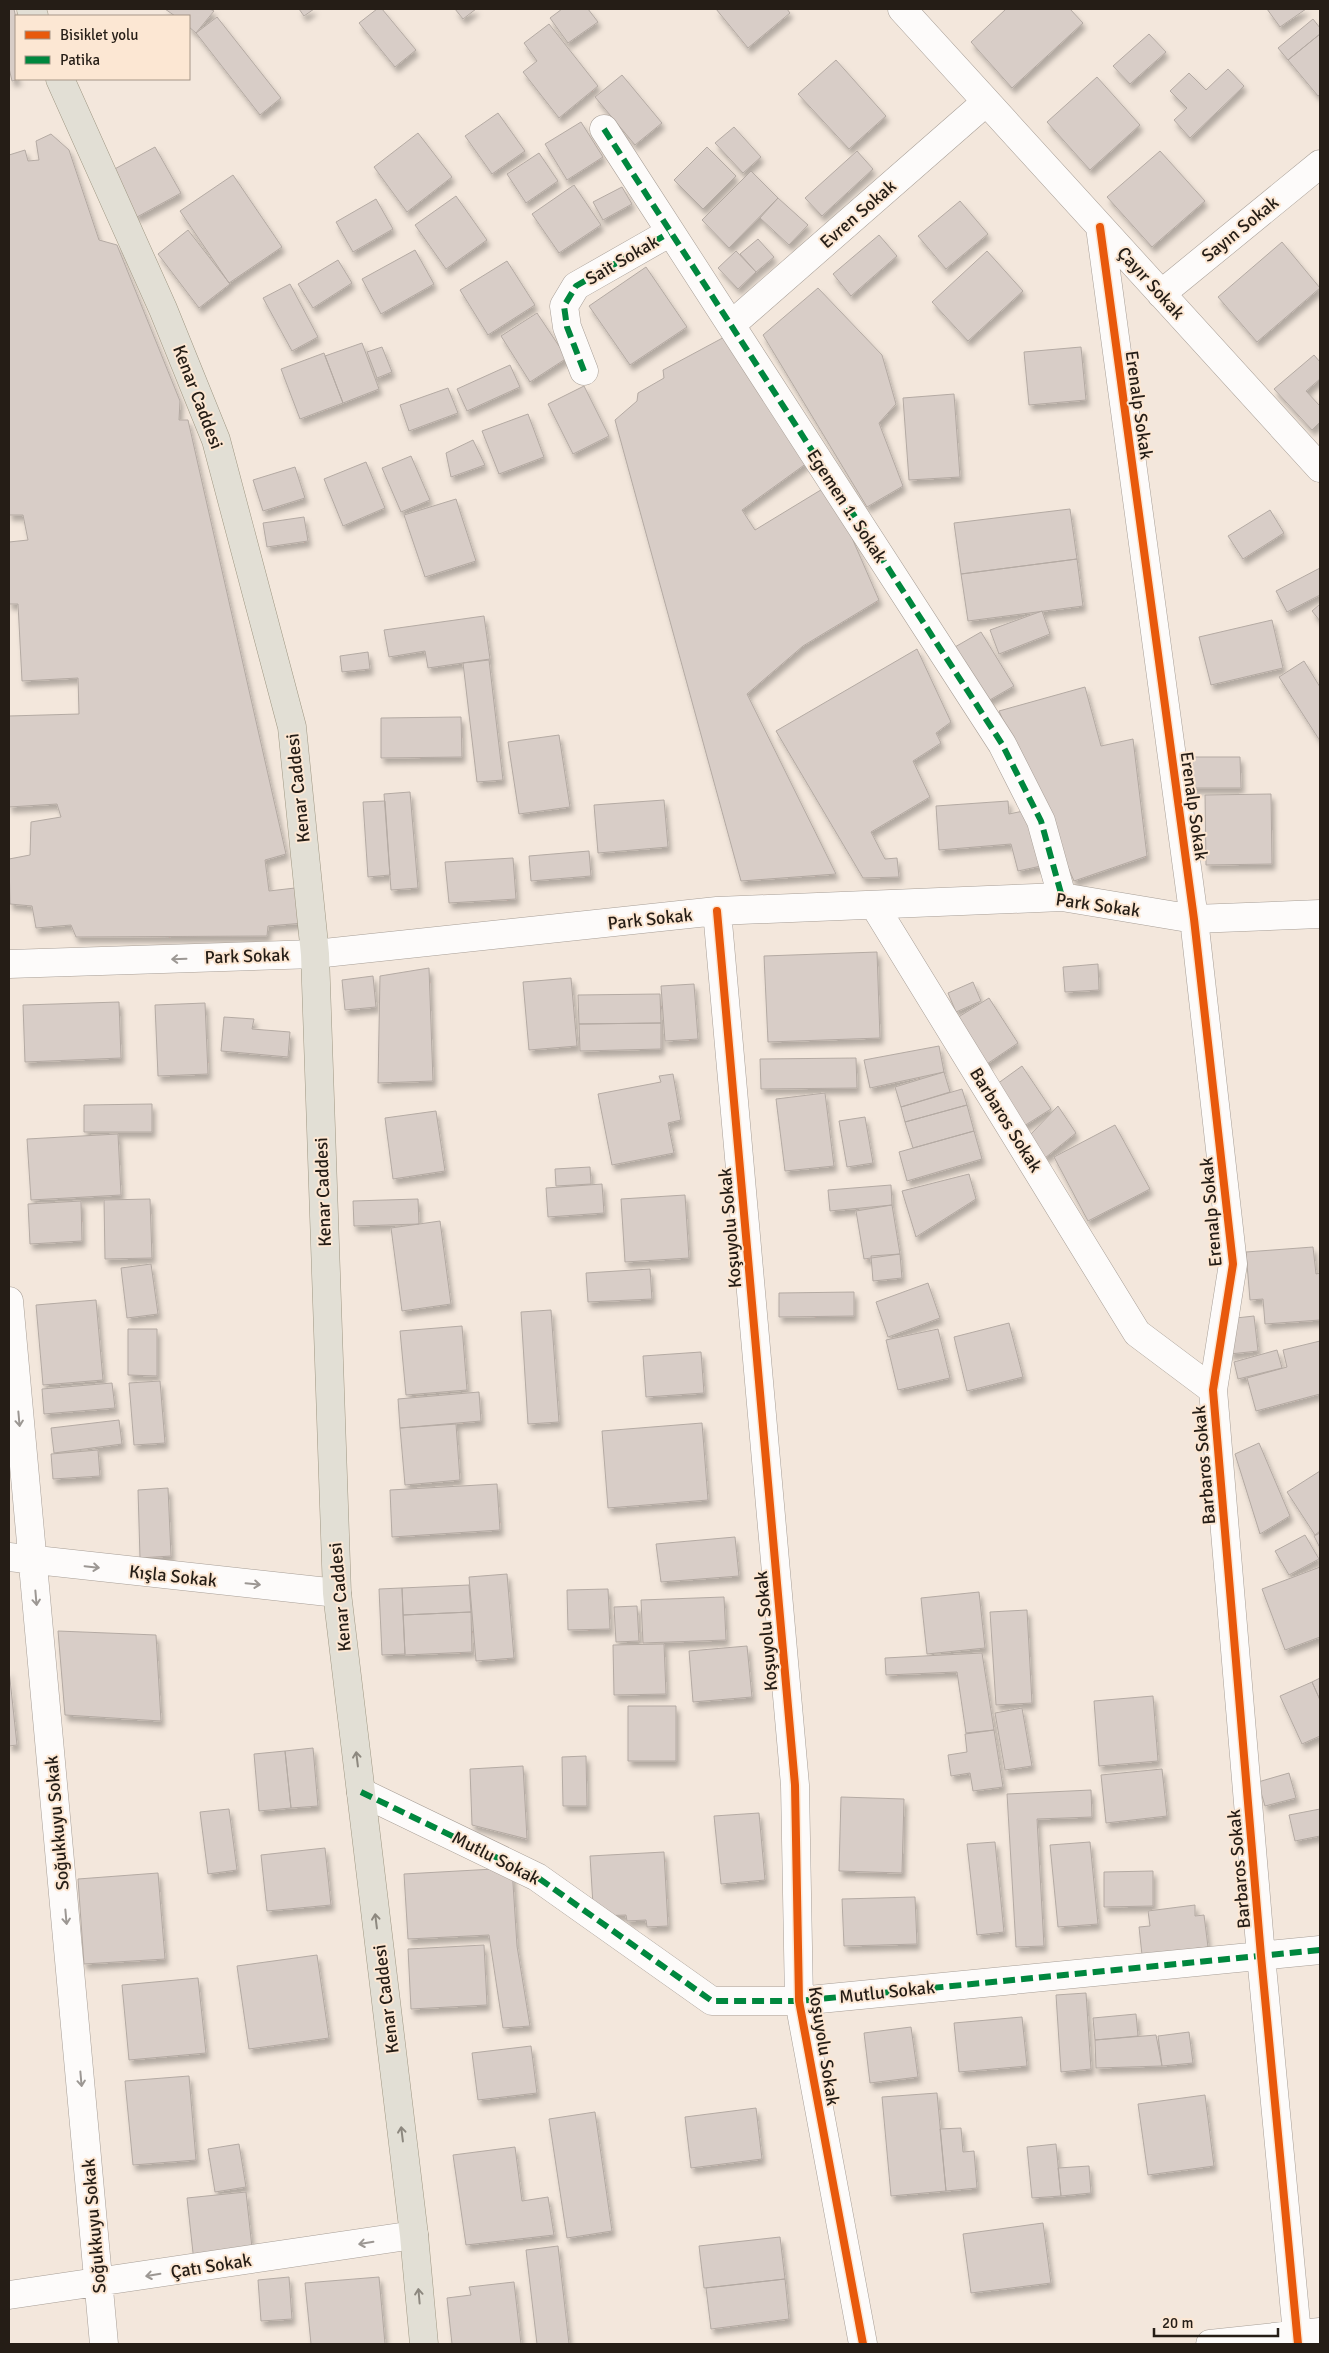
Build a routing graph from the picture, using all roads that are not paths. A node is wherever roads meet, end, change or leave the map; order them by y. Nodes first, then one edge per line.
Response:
1 (902, 9) edge
2 (60, 80) edge
3 (986, 102) junction
4 (604, 129) dead end
5 (1320, 164) edge
6 (1100, 227) junction
7 (669, 233) junction
8 (1161, 294) junction
9 (731, 325) junction
10 (584, 371) dead end
11 (1320, 468) edge
12 (1062, 897) junction
13 (874, 905) junction
14 (717, 912) junction
15 (1320, 914) edge
16 (1194, 919) junction
17 (315, 954) junction
18 (9, 964) edge
19 (9, 1301) edge
20 (1213, 1390) junction
21 (20, 1559) edge
22 (337, 1593) junction
23 (361, 1792) junction
24 (1320, 1950) edge
25 (1262, 1956) junction
26 (799, 2001) junction
27 (414, 2235) junction
28 (100, 2283) junction
29 (9, 2295) edge
30 (1305, 2336) edge
31 (104, 2344) edge
32 (424, 2344) edge
33 (863, 2344) edge
34 (1210, 2344) edge

1 - 3 street, Çayır Sokak
2 - 17 main road, Kenar Caddesi
3 - 6 street, Çayır Sokak
3 - 9 street, Evren Sokak
4 - 7 street, Egemen 1. Sokak
5 - 8 street, Sayın Sokak
6 - 8 street, Çayır Sokak
6 - 16 street, Erenalp Sokak
7 - 9 street, Egemen 1. Sokak
7 - 10 street, Sait Sokak
8 - 11 street, Çayır Sokak
9 - 12 street, Egemen 1. Sokak
12 - 13 street, Park Sokak
12 - 16 street, Park Sokak
13 - 14 street, Park Sokak
13 - 20 street, Barbaros Sokak
14 - 17 street, Park Sokak
14 - 26 street, Koşuyolu Sokak
15 - 16 street, Park Sokak
16 - 20 street, Erenalp Sokak
17 -> 18 street, Park Sokak
17 - 22 main road, Kenar Caddesi
19 -> 21 street, Soğukkuyu Sokak
20 - 25 street, Barbaros Sokak
21 -> 22 street, Kışla Sokak
21 -> 28 street, Soğukkuyu Sokak
23 -> 22 main road, Kenar Caddesi
23 - 26 street, Mutlu Sokak
27 -> 23 main road, Kenar Caddesi
24 - 25 street, Mutlu Sokak
25 - 26 street, Mutlu Sokak
25 - 30 street, Barbaros Sokak
26 - 33 street, Koşuyolu Sokak
27 -> 28 street, Çatı Sokak
32 -> 27 main road, Kenar Caddesi
28 - 29 street, Çatı Sokak
28 - 31 street, Soğukkuyu Sokak
30 - 34 street

